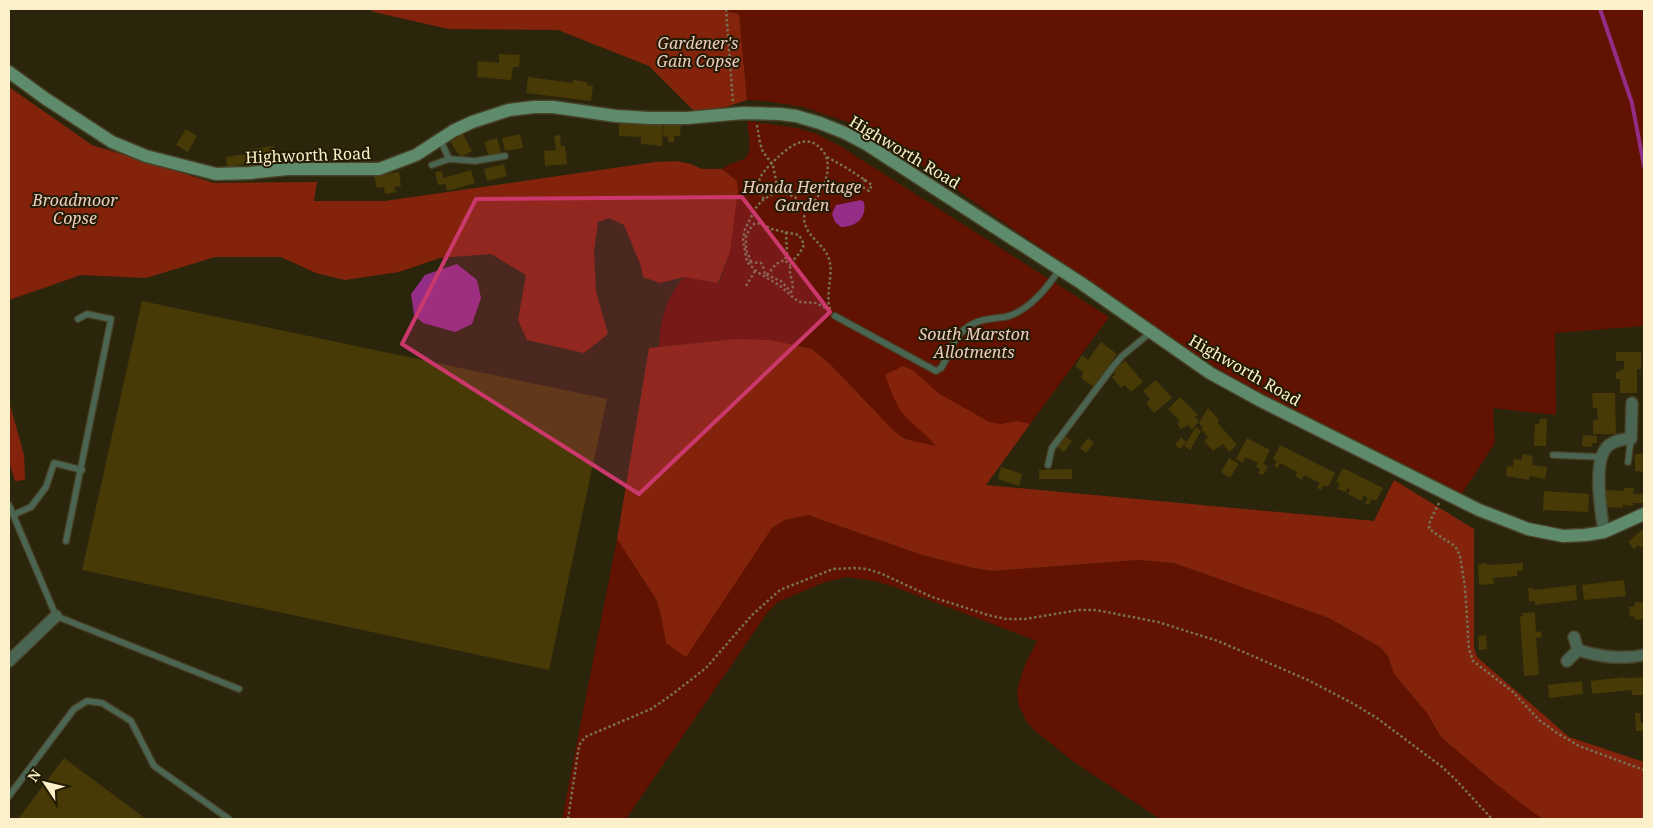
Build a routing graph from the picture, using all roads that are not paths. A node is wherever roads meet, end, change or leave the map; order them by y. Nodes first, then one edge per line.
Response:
1 (9, 72) edge
2 (440, 139) junction
3 (505, 156) dead end
4 (449, 159) junction
5 (432, 165) dead end
6 (1059, 269) junction
7 (835, 316) road end
8 (78, 319) dead end
9 (1150, 332) junction
10 (1632, 403) dead end
11 (1630, 440) junction
12 (1553, 455) dead end
13 (1602, 457) junction
14 (1628, 462) dead end
15 (1048, 464) dead end
16 (82, 470) junction
17 (9, 505) edge
18 (1644, 514) edge
19 (13, 516) junction
20 (1604, 532) junction
21 (66, 541) dead end
22 (56, 616) junction
23 (1574, 637) dead end
24 (1578, 650) junction
25 (1644, 655) edge
26 (9, 661) edge
27 (1567, 661) dead end
28 (239, 689) dead end
29 (9, 796) edge
30 (228, 819) edge

1 - 2 street, Highworth Road
2 - 4 lane
2 - 6 street, Highworth Road
3 - 4 lane
4 - 5 lane
6 - 7 lane
6 - 9 street, Highworth Road
8 - 16 lane
9 - 15 lane
9 - 20 street, Highworth Road
10 - 11 street
11 - 13 street
11 - 14 lane
12 - 13 lane
13 - 20 street
16 - 19 lane
16 - 21 lane
17 - 19 lane
18 - 20 street, Highworth Road
19 - 22 lane
22 - 26 street
22 - 28 lane
23 - 24 street
24 - 25 street
24 - 27 street
29 - 30 lane

